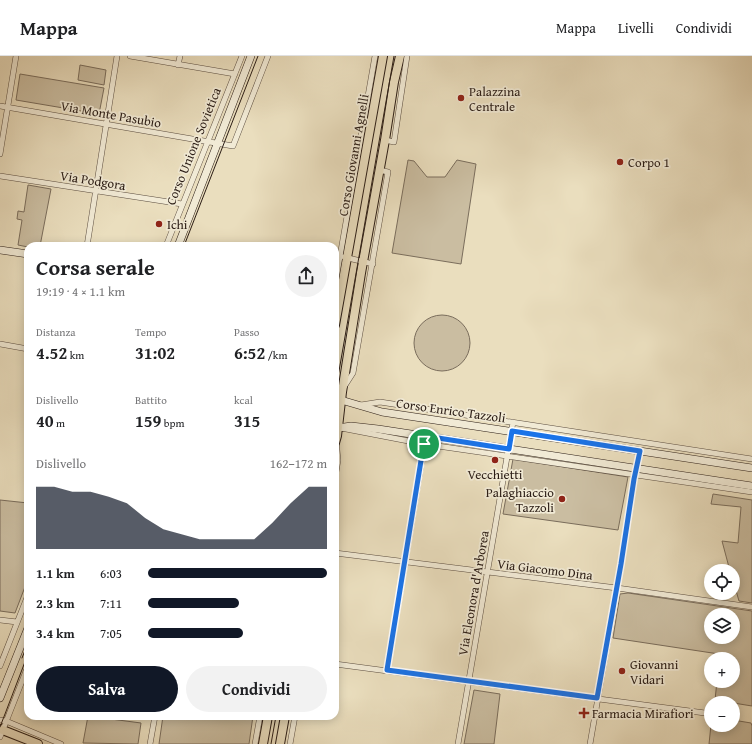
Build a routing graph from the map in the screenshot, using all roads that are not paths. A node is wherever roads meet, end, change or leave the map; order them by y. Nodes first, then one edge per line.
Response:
1 (16, 56) edge
2 (117, 56) edge
3 (130, 56) edge
4 (180, 56) edge
5 (242, 56) edge
6 (251, 56) edge
7 (268, 56) edge
8 (376, 56) edge
9 (383, 56) edge
10 (400, 56) edge
11 (407, 56) edge
12 (178, 65) junction
13 (235, 74) junction
14 (0, 106) edge
15 (8, 107) junction
16 (106, 125) junction
17 (385, 140) junction
18 (208, 142) junction
19 (218, 143) junction
20 (0, 154) edge
21 (379, 170) junction
22 (0, 176) edge
23 (96, 192) junction
24 (182, 204) junction
25 (88, 242) edge
26 (168, 242) edge
27 (180, 242) edge
28 (0, 250) edge
29 (24, 253) edge
30 (344, 257) junction
31 (363, 262) junction
32 (373, 264) junction
33 (339, 273) edge
34 (339, 295) edge
35 (0, 344) edge
36 (24, 348) edge
37 (342, 390) junction
38 (339, 398) edge
39 (339, 400) edge
40 (360, 406) junction
41 (513, 422) junction
42 (339, 428) edge
43 (512, 431) junction
44 (425, 440) junction
45 (640, 451) junction
46 (508, 452) junction
47 (752, 459) edge
48 (752, 468) edge
49 (636, 471) junction
50 (752, 486) edge
51 (752, 492) edge
52 (339, 554) edge
53 (405, 562) junction
54 (487, 572) junction
55 (617, 588) junction
56 (24, 605) edge
57 (752, 607) edge
58 (0, 620) edge
59 (17, 622) junction
60 (24, 638) edge
61 (339, 664) edge
62 (0, 666) edge
63 (387, 670) junction
64 (24, 676) edge
65 (469, 681) junction
66 (0, 698) edge
67 (597, 698) junction
68 (704, 713) edge
69 (0, 720) edge
70 (154, 720) edge
71 (259, 720) edge
72 (267, 720) edge
73 (284, 720) edge
74 (294, 720) edge
75 (6, 721) junction
76 (1, 732) edge
77 (38, 744) edge
78 (61, 744) edge
79 (150, 744) edge
80 (255, 744) edge
81 (263, 744) edge
82 (280, 744) edge
83 (290, 744) edge
84 (458, 744) edge
85 (590, 744) edge

1 - 15 street
2 - 16 street
3 - 12 street
4 - 12 street
5 - 13 street, Corso Unione Sovietica
6 - 19 street, Corso Unione Sovietica
7 - 19 street, Corso Unione Sovietica
8 - 30 street, Corso Giovanni Agnelli
9 - 30 main road, Corso Giovanni Agnelli
10 - 17 main road
11 - 17 street
12 - 13 street
13 - 18 street, Corso Unione Sovietica
14 - 15 street, Via Monte Pasubio
15 - 16 street, Via Monte Pasubio
15 - 20 street
16 - 18 street, Via Monte Pasubio
16 - 23 street
17 - 21 main road
18 - 19 street, Via Monte Pasubio
18 - 24 street, Corso Unione Sovietica
19 - 27 street, Corso Unione Sovietica
21 - 31 main road
21 - 32 street
22 - 23 street, Via Podgora
23 - 24 street, Via Podgora
23 - 25 street
24 - 26 street, Corso Unione Sovietica
28 - 29 street
30 - 31 street
30 - 33 street, Corso Giovanni Agnelli
30 - 34 main road, Corso Giovanni Agnelli
31 - 32 street
31 - 37 main road
32 - 37 street
35 - 36 street
37 - 38 main road
39 - 40 street, Corso Enrico Tazzoli
40 - 41 street, Corso Enrico Tazzoli
40 - 43 street, Corso Enrico Tazzoli
41 - 43 street, Via Eleonora d'Arborea
41 - 47 street, Corso Enrico Tazzoli
42 - 44 street
43 - 45 street, Corso Enrico Tazzoli
43 - 46 street, Via Eleonora d'Arborea
44 - 46 street
44 - 53 street
45 - 48 street, Corso Enrico Tazzoli
45 - 49 street
46 - 49 street
46 - 54 street, Via Eleonora d'Arborea
49 - 50 street
49 - 51 street
49 - 55 street
52 - 53 street, Via Giacomo Dina
53 - 54 street, Via Giacomo Dina
53 - 63 street
54 - 55 street, Via Giacomo Dina
54 - 65 street, Via Eleonora d'Arborea
55 - 57 street, Via Giacomo Dina
55 - 67 street
56 - 59 street
58 - 59 street
59 - 62 street
60 - 66 street
61 - 63 street
63 - 65 street
64 - 75 street
65 - 67 street
65 - 84 street, Via Eleonora d'Arborea
67 - 68 street
67 - 85 street
69 - 75 street
70 - 79 street
71 - 80 street
72 - 81 main road
73 - 82 main road
74 - 83 street
75 - 76 street
75 - 78 street
76 - 77 main road

